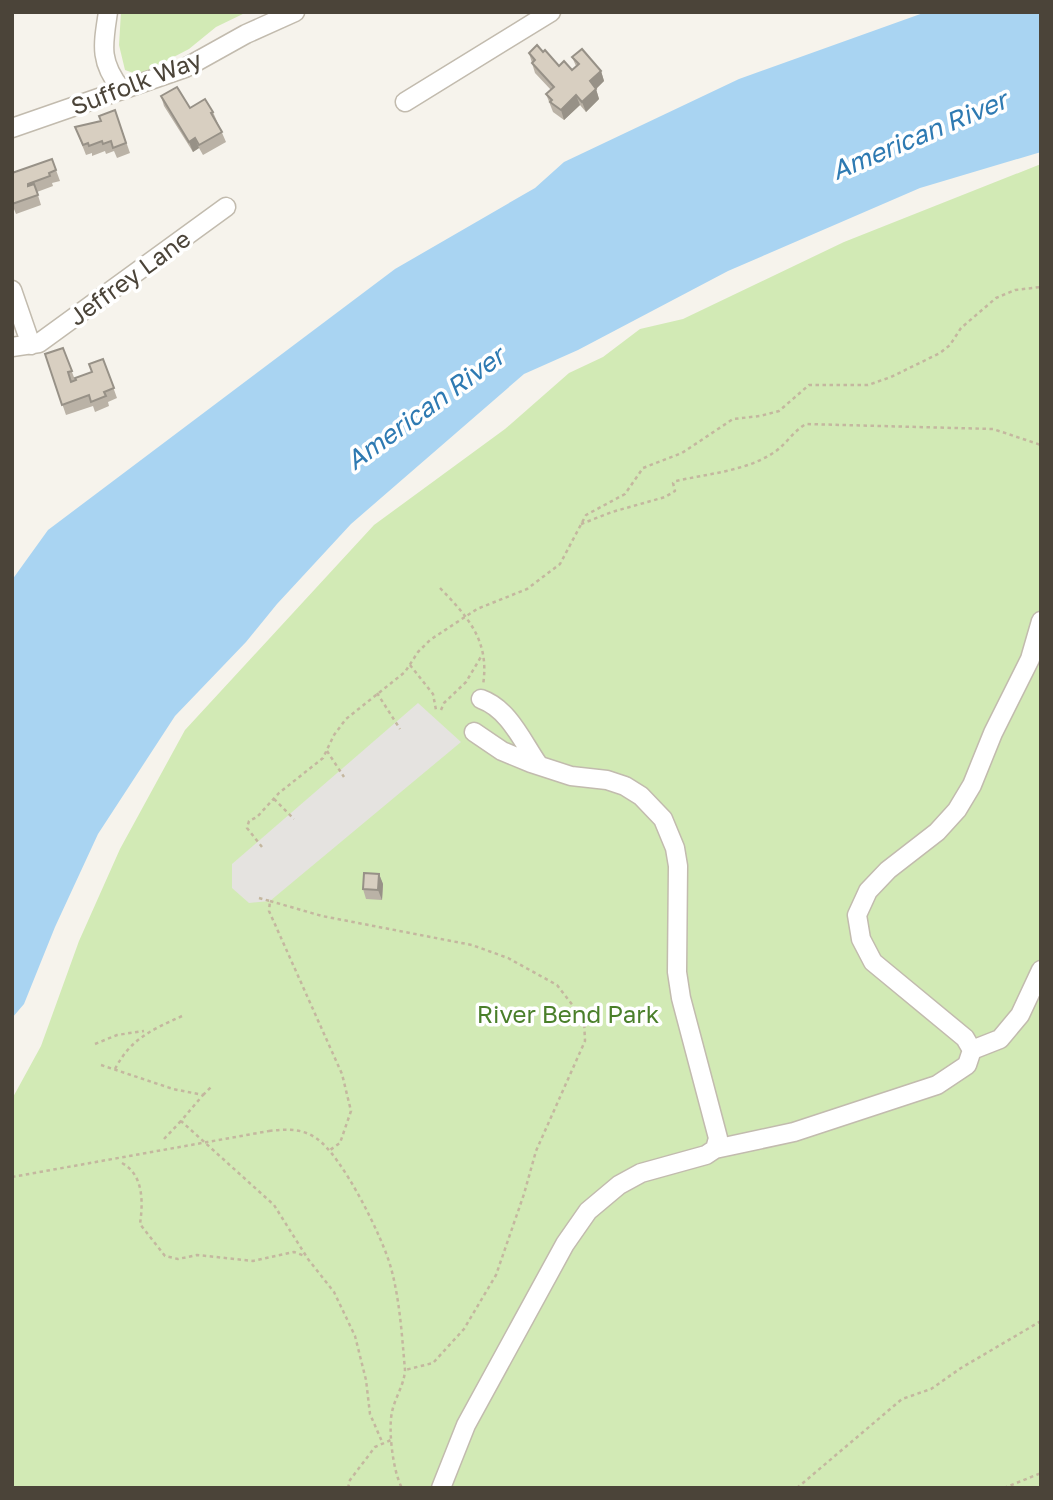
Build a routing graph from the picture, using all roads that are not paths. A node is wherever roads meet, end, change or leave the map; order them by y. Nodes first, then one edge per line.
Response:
1 (108, 12) edge
2 (295, 12) edge
3 (551, 12) edge
4 (121, 89) junction
5 (405, 102) dead end
6 (12, 128) edge
7 (226, 207) dead end
8 (12, 290) edge
9 (31, 345) junction
10 (12, 346) edge
11 (1041, 621) edge
12 (481, 699) road end
13 (474, 732) dead end
14 (538, 764) junction
15 (1041, 970) edge
16 (972, 1050) junction
17 (715, 1149) junction
18 (441, 1488) edge

1 - 4 street
2 - 4 street, Suffolk Way
3 - 5 street
4 - 6 street, Suffolk Way
7 - 9 street, Jeffrey Lane
8 - 9 street
9 - 10 street
11 - 16 street
12 - 14 street
13 - 14 street
14 - 17 street
15 - 16 street
16 - 17 street
17 - 18 street

